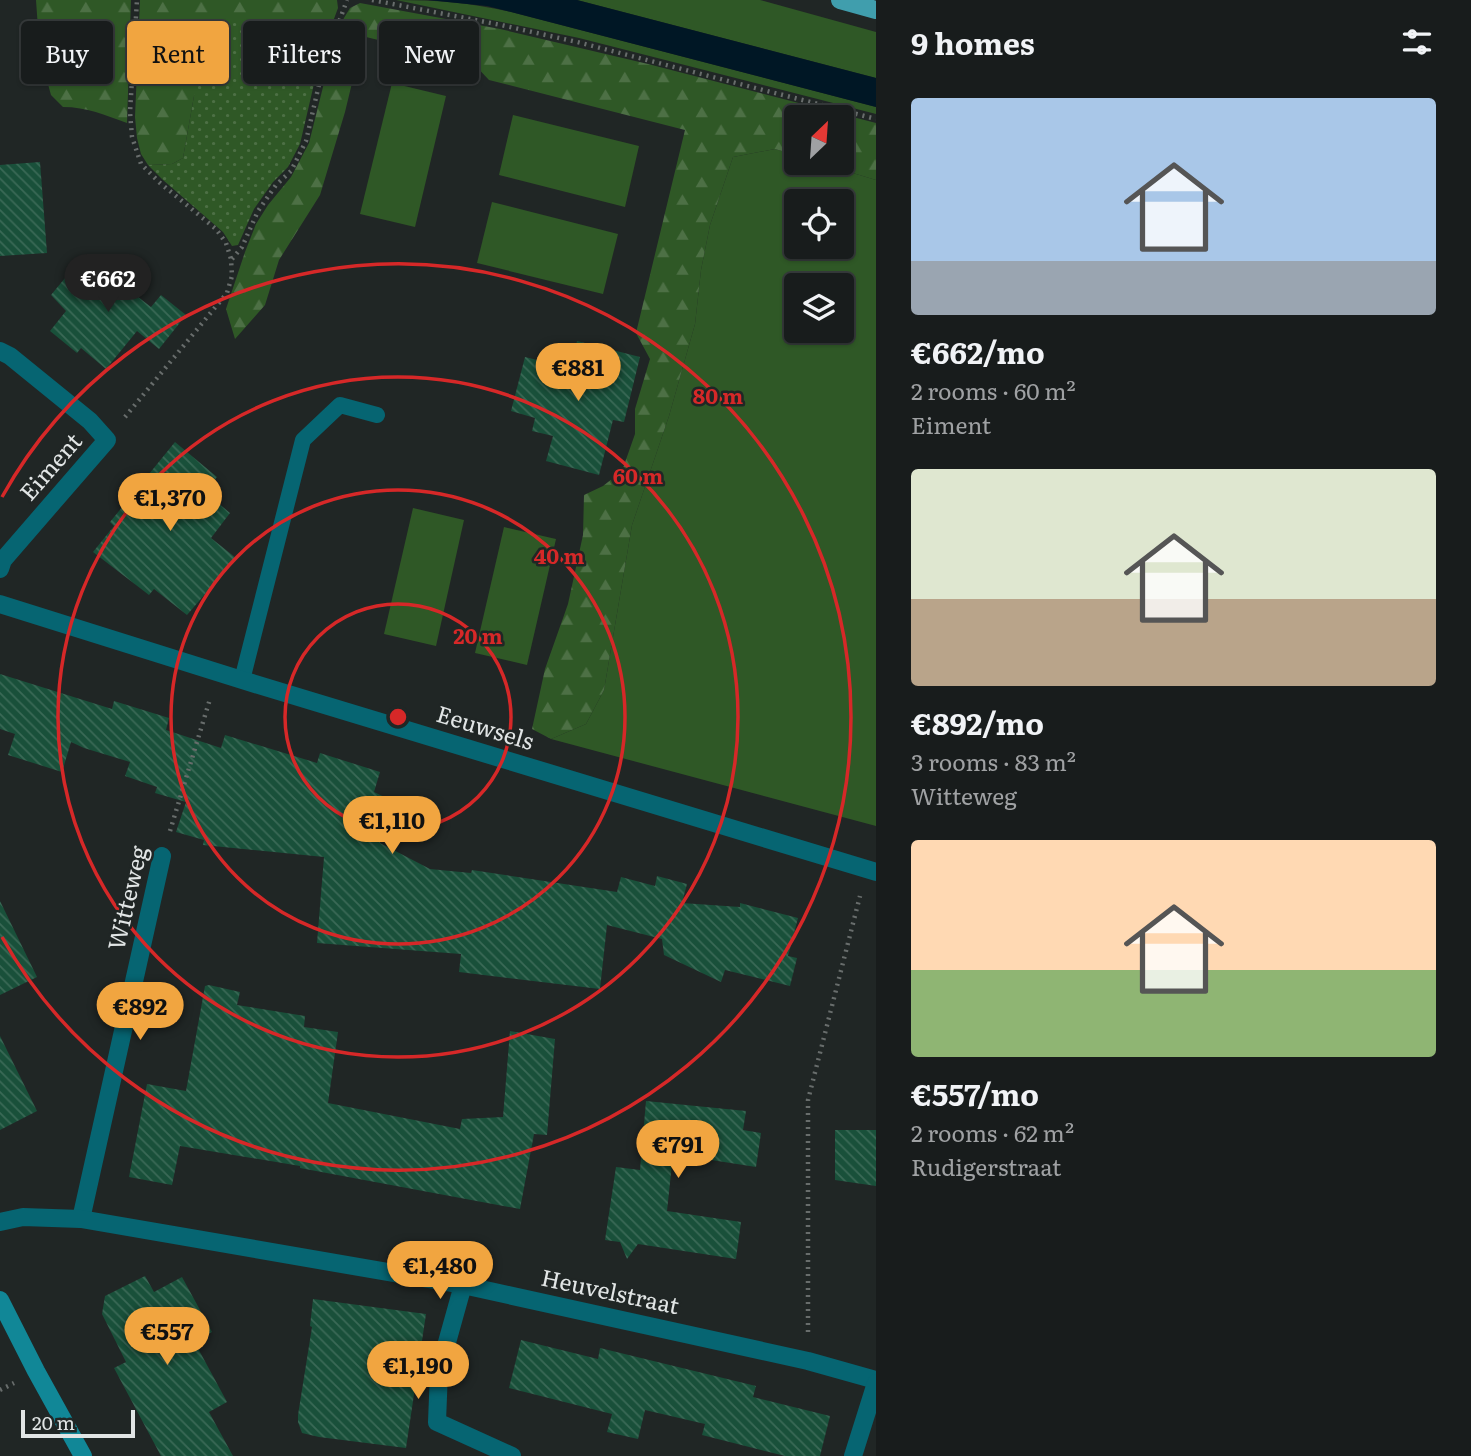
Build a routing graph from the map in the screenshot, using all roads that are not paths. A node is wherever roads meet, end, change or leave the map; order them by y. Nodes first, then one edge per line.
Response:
1 (840, 0) edge
2 (876, 10) edge
3 (0, 351) edge
4 (377, 415) dead end
5 (0, 569) edge
6 (0, 604) edge
7 (242, 680) junction
8 (162, 856) road end
9 (871, 871) edge
10 (81, 1220) junction
11 (0, 1223) edge
12 (463, 1285) junction
13 (0, 1300) edge
14 (876, 1382) edge
15 (83, 1456) edge
16 (512, 1456) edge
17 (853, 1456) edge

1 - 2 main road
3 - 5 street, Eiment
4 - 7 lane
6 - 7 street, Eeuwsels
7 - 9 street, Eeuwsels
8 - 10 street, Witteweg
10 - 11 street, Heuvelstraat
10 - 12 street, Heuvelstraat
12 - 14 street, Heuvelstraat
12 - 16 street
13 - 15 street
14 - 17 street

